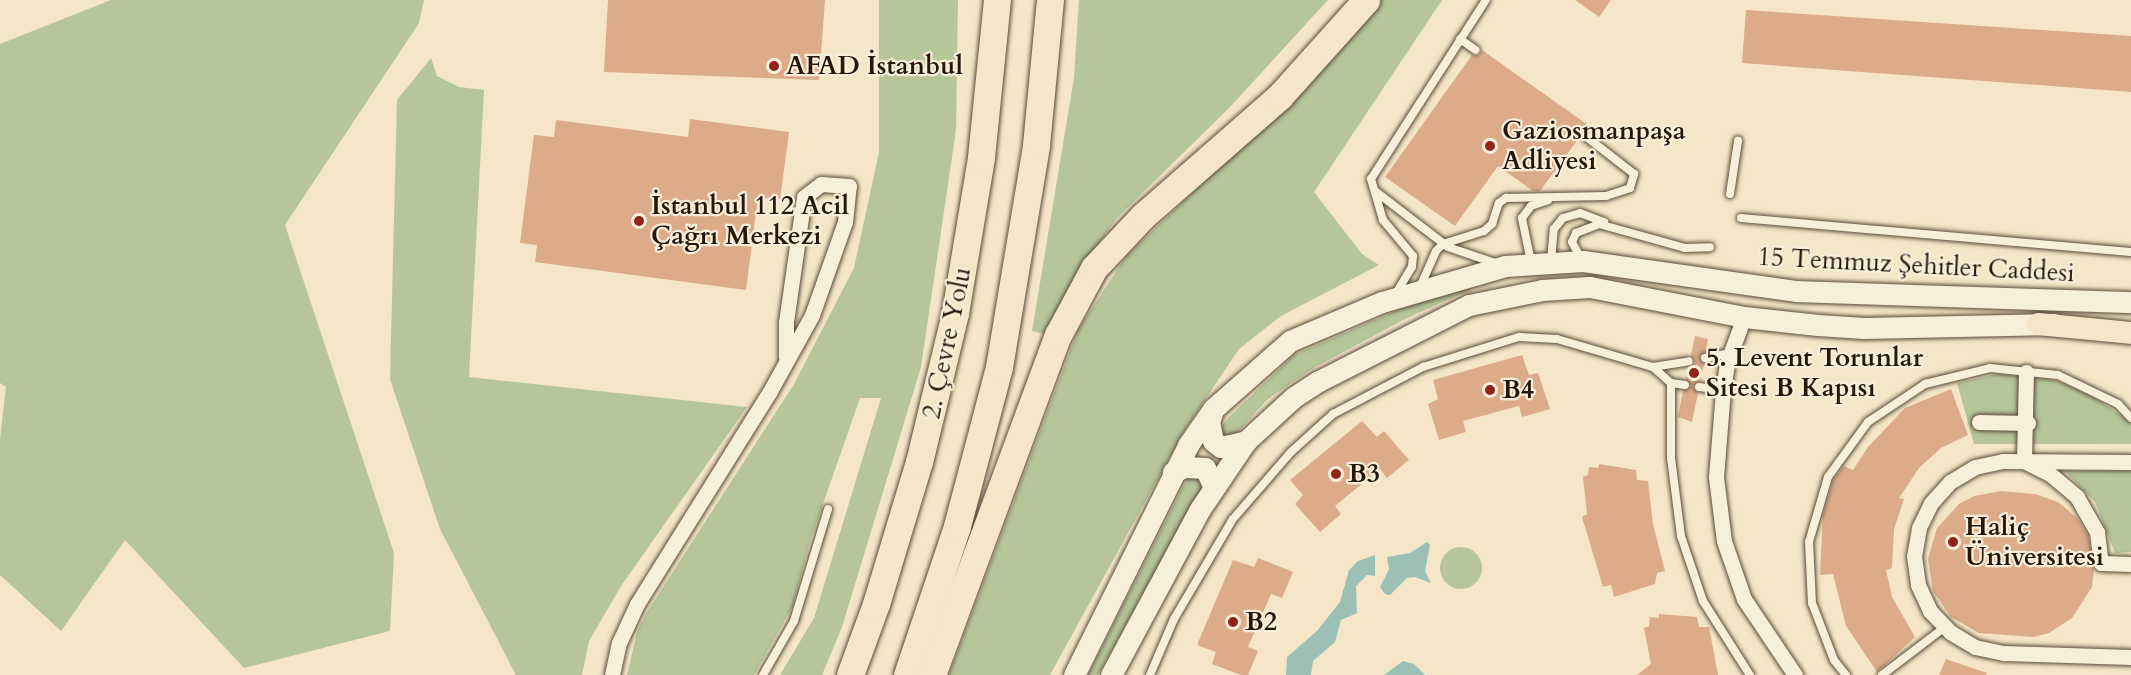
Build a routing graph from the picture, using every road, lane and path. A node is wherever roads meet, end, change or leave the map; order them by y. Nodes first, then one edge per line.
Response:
1 (978, 0) edge
2 (997, 0) edge
3 (1050, 0) edge
4 (1354, 0) edge
5 (1366, 0) edge
6 (1486, 0) edge
7 (1460, 39) junction
8 (1329, 44) junction
9 (1476, 50) dead end
10 (1584, 135) dead end
11 (1738, 141) dead end
12 (981, 157) junction
13 (1375, 191) junction
14 (1730, 194) dead end
15 (1554, 198) junction
16 (1741, 218) dead end
17 (1614, 227) junction
18 (1443, 244) junction
19 (1710, 247) dead end
20 (2131, 252) edge
21 (1583, 261) junction
22 (1541, 262) junction
23 (1504, 266) junction
24 (1417, 290) junction
25 (1382, 302) junction
26 (2131, 302) edge
27 (1744, 317) junction
28 (2038, 324) junction
29 (2131, 324) edge
30 (2131, 333) edge
31 (1730, 353) junction
32 (786, 357) junction
33 (1705, 358) dead end
34 (1689, 361) dead end
35 (1653, 367) junction
36 (2026, 372) junction
37 (1671, 382) junction
38 (1685, 385) dead end
39 (1699, 387) dead end
40 (1723, 390) junction
41 (1213, 409) junction
42 (2131, 418) edge
43 (1979, 422) dead end
44 (2028, 423) junction
45 (1245, 441) junction
46 (2024, 461) junction
47 (2131, 462) edge
48 (1173, 472) junction
49 (1214, 487) junction
50 (828, 509) dead end
51 (2131, 564) edge
52 (1945, 627) junction
53 (2131, 657) edge
54 (612, 675) edge
55 (763, 675) edge
56 (850, 675) edge
57 (907, 675) edge
58 (932, 675) edge
59 (1074, 675) edge
60 (1111, 675) edge
61 (1150, 675) edge
62 (1750, 675) edge
63 (1795, 675) edge
64 (1846, 675) edge
65 (1882, 675) edge

1 - 12 highway
2 - 12 highway, 2. Çevre Yolu
3 - 57 highway, 2. Çevre Yolu
4 - 8 highway
5 - 8 highway
6 - 7 lane
7 - 9 lane
7 - 13 lane
8 - 58 highway
10 - 15 lane
11 - 14 lane
12 - 56 highway, 2. Çevre Yolu
13 - 18 lane
13 - 25 lane
15 - 18 lane
15 - 22 lane
16 - 20 lane
17 - 19 lane
17 - 21 lane
17 - 22 lane
18 - 23 lane
18 - 24 lane
21 - 22 main road, 15 Temmuz Şehitler Caddesi
21 - 26 main road, 15 Temmuz Şehitler Caddesi
22 - 23 main road, 15 Temmuz Şehitler Caddesi
23 - 24 main road, 15 Temmuz Şehitler Caddesi
24 - 25 main road, 15 Temmuz Şehitler Caddesi
25 - 41 main road, 15 Temmuz Şehitler Caddesi
27 - 28 main road, 15 Temmuz Şehitler Caddesi
27 - 31 street
27 - 45 main road, 15 Temmuz Şehitler Caddesi
28 - 29 main road, 15 Temmuz Şehitler Caddesi
28 - 30 main road
31 - 33 lane
31 - 40 street
32 - 32 street
32 - 54 street
34 - 35 lane
35 - 37 lane
35 - 61 lane
36 - 42 lane
36 - 44 street
36 - 64 lane
37 - 38 lane
37 - 62 lane
39 - 40 lane
40 - 63 street
41 - 45 main road
41 - 48 main road, 15 Temmuz Şehitler Caddesi
43 - 44 street
44 - 46 street
45 - 49 main road, 15 Temmuz Şehitler Caddesi
46 - 47 street
46 - 51 street
46 - 52 street
48 - 49 main road
48 - 59 main road, 15 Temmuz Şehitler Caddesi
49 - 60 main road, 15 Temmuz Şehitler Caddesi
50 - 55 lane
52 - 53 street
52 - 65 lane

